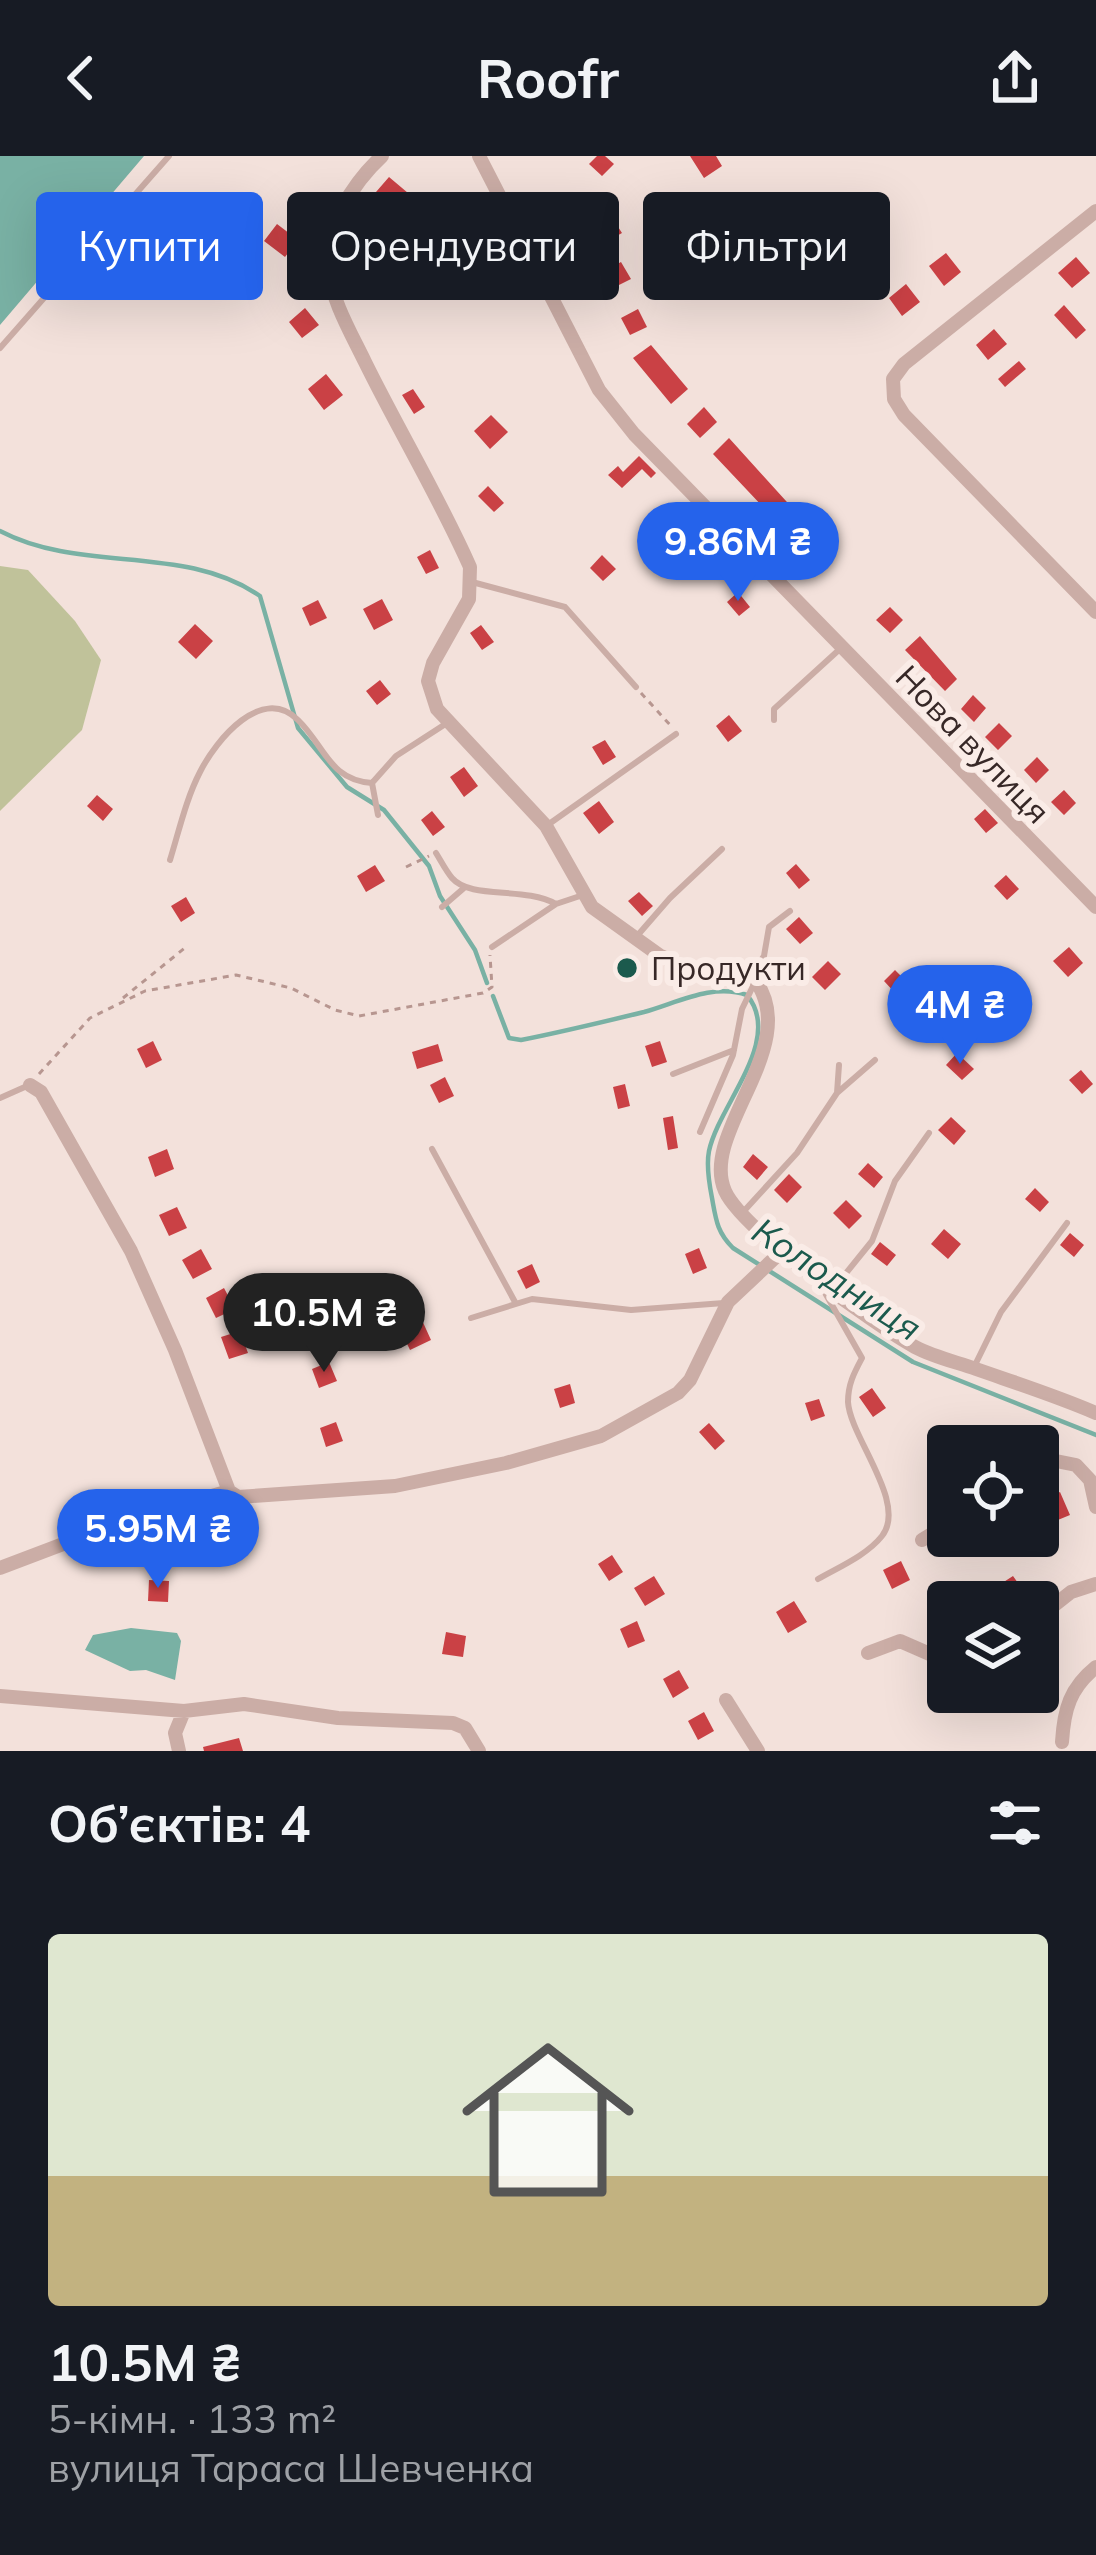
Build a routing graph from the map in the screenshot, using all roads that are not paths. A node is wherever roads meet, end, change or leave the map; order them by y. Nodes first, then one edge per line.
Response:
1 (170, 156) edge
2 (382, 156) edge
3 (479, 156) edge
4 (1096, 211) edge
5 (0, 348) edge
6 (472, 582) junction
7 (1096, 612) edge
8 (842, 648) junction
9 (636, 687) road end
10 (774, 720) dead end
11 (447, 723) junction
12 (676, 734) road end
13 (373, 788) junction
14 (378, 815) dead end
15 (547, 826) junction
16 (722, 849) dead end
17 (436, 853) road end
18 (170, 860) dead end
19 (464, 888) junction
20 (584, 895) junction
21 (556, 904) junction
22 (442, 907) dead end
23 (1096, 907) edge
24 (790, 911) dead end
25 (634, 939) junction
26 (492, 946) road end
27 (753, 981) junction
28 (734, 1051) junction
29 (875, 1060) dead end
30 (839, 1065) dead end
31 (673, 1074) dead end
32 (30, 1084) joint
33 (837, 1093) junction
34 (0, 1098) edge
35 (700, 1132) dead end
36 (929, 1133) dead end
37 (432, 1149) dead end
38 (742, 1214) junction
39 (1067, 1223) dead end
40 (778, 1255) junction
41 (826, 1286) junction
42 (515, 1301) junction
43 (728, 1302) junction
44 (471, 1318) dead end
45 (974, 1368) junction
46 (1096, 1413) edge
47 (1059, 1462) edge
48 (229, 1490) junction
49 (1096, 1507) edge
50 (927, 1537) edge
51 (922, 1540) dead end
52 (0, 1568) edge
53 (818, 1579) dead end
54 (1096, 1584) edge
55 (1059, 1601) edge
56 (868, 1653) dead end
57 (927, 1653) edge
58 (1096, 1667) edge
59 (0, 1696) edge
60 (726, 1700) dead end
61 (184, 1711) junction
62 (1062, 1742) dead end
63 (179, 1751) edge
64 (479, 1751) edge
65 (758, 1751) edge

1 - 5 lane
2 - 6 street
3 - 8 street, Нова вулиця
4 - 7 street
6 - 9 lane
6 - 11 street
8 - 10 lane
8 - 23 street, Нова вулиця
11 - 13 lane
11 - 15 street
12 - 15 lane
13 - 14 lane
13 - 18 lane
15 - 20 street
16 - 25 lane
17 - 19 lane
19 - 21 lane
19 - 22 lane
20 - 21 lane
20 - 25 street
21 - 26 lane
24 - 27 lane
25 - 27 street
27 - 28 lane
27 - 38 street
28 - 31 lane
28 - 35 lane
29 - 33 lane
30 - 33 lane
32 - 34 lane
32 - 48 street
33 - 38 lane
36 - 41 lane
37 - 42 lane
38 - 40 street
39 - 45 lane
40 - 41 street
40 - 43 street
41 - 45 street
41 - 53 lane
42 - 43 lane
42 - 44 lane
43 - 48 street
45 - 46 street
47 - 49 street
48 - 52 street
50 - 51 street
54 - 55 street
56 - 57 street
58 - 62 street
59 - 61 street
60 - 65 street
61 - 63 street
61 - 64 street

